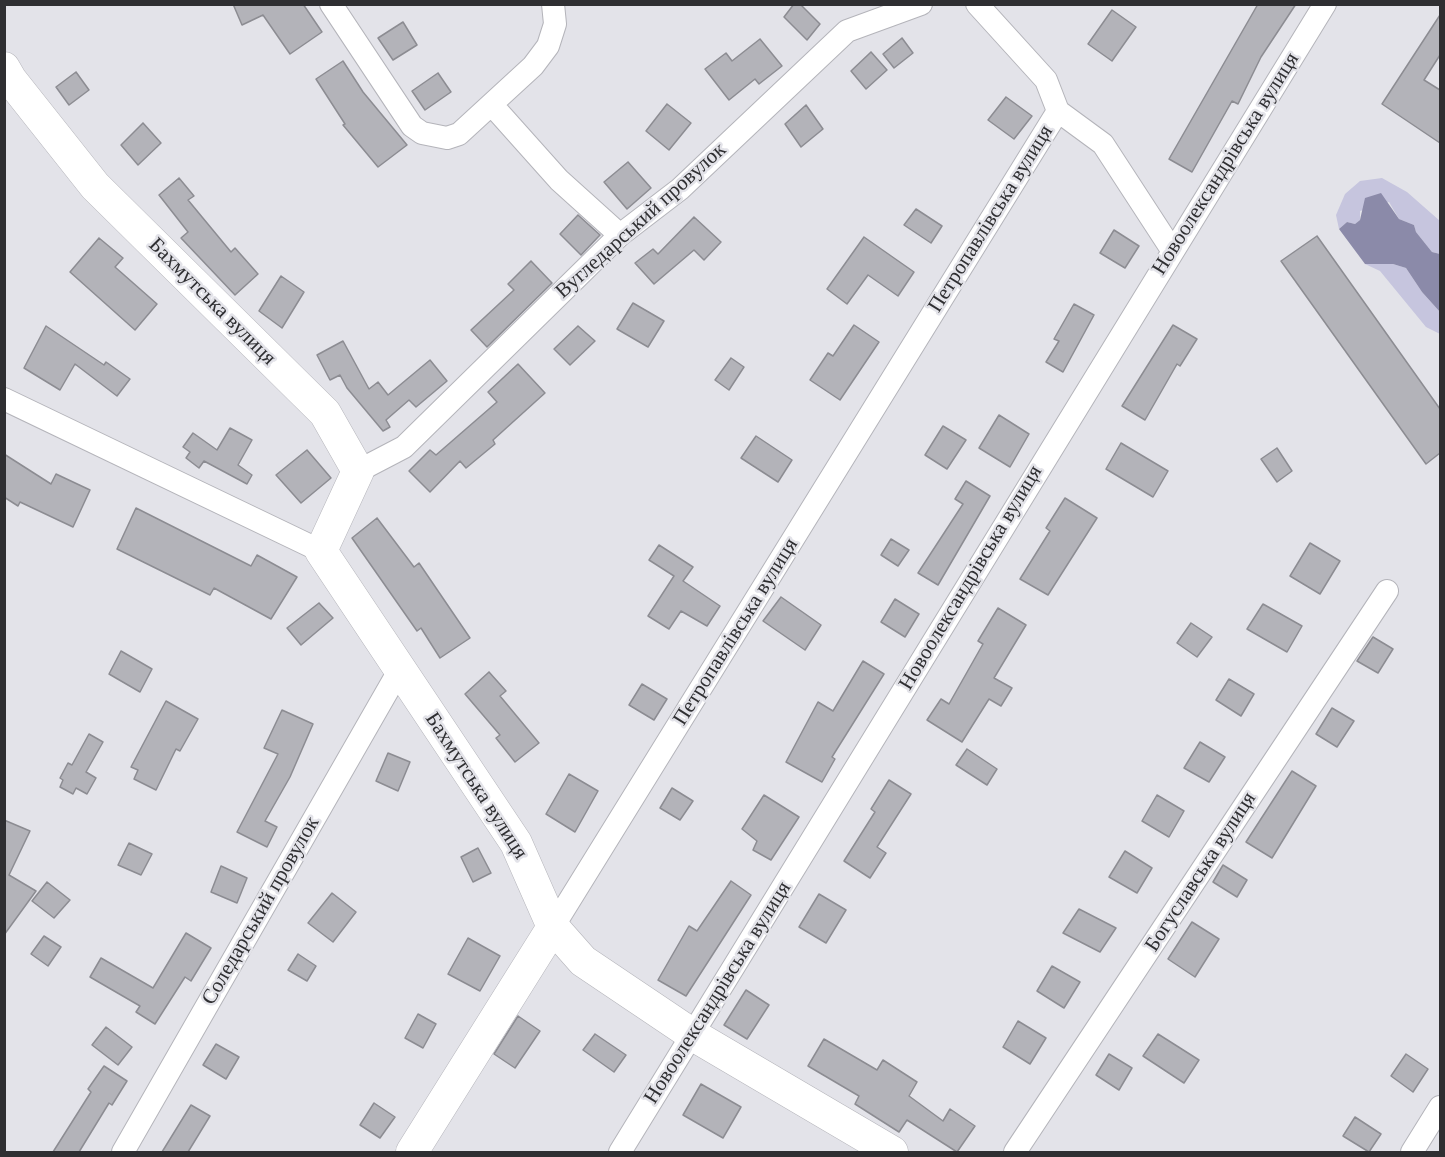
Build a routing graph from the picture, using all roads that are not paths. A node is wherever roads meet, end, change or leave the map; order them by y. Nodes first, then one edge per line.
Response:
1 (331, 4) edge
2 (553, 4) edge
3 (977, 4) edge
4 (1324, 4) edge
5 (910, 6) edge
6 (4, 68) edge
7 (492, 105) junction
8 (1058, 111) junction
9 (620, 235) junction
10 (1172, 250) junction
11 (4, 399) edge
12 (358, 471) junction
13 (321, 551) junction
14 (1387, 591) dead end
15 (400, 669) junction
16 (553, 927) junction
17 (693, 1035) junction
18 (1440, 1107) edge
19 (123, 1152) edge
20 (412, 1152) edge
21 (620, 1152) edge
22 (892, 1152) edge
23 (1016, 1152) edge
24 (1412, 1152) edge

1 - 7 street
2 - 7 street
3 - 8 street
4 - 10 street, Новоолександрівська вулиця
5 - 9 street, Вугледарський провулок
6 - 12 street, Бахмутська вулиця
7 - 9 street
8 - 10 street
8 - 16 street, Петропавлівська вулиця
9 - 12 street, Вугледарський провулок
10 - 17 street, Новоолександрівська вулиця
11 - 13 street
12 - 13 street
13 - 15 street, Бахмутська вулиця
14 - 23 street, Богуславська вулиця
15 - 16 street, Бахмутська вулиця
15 - 19 street, Соледарський провулок
16 - 17 street, Бахмутська вулиця
16 - 20 street, Петропавлівська вулиця
17 - 21 street, Новоолександрівська вулиця
17 - 22 street, Бахмутська вулиця
18 - 24 street

